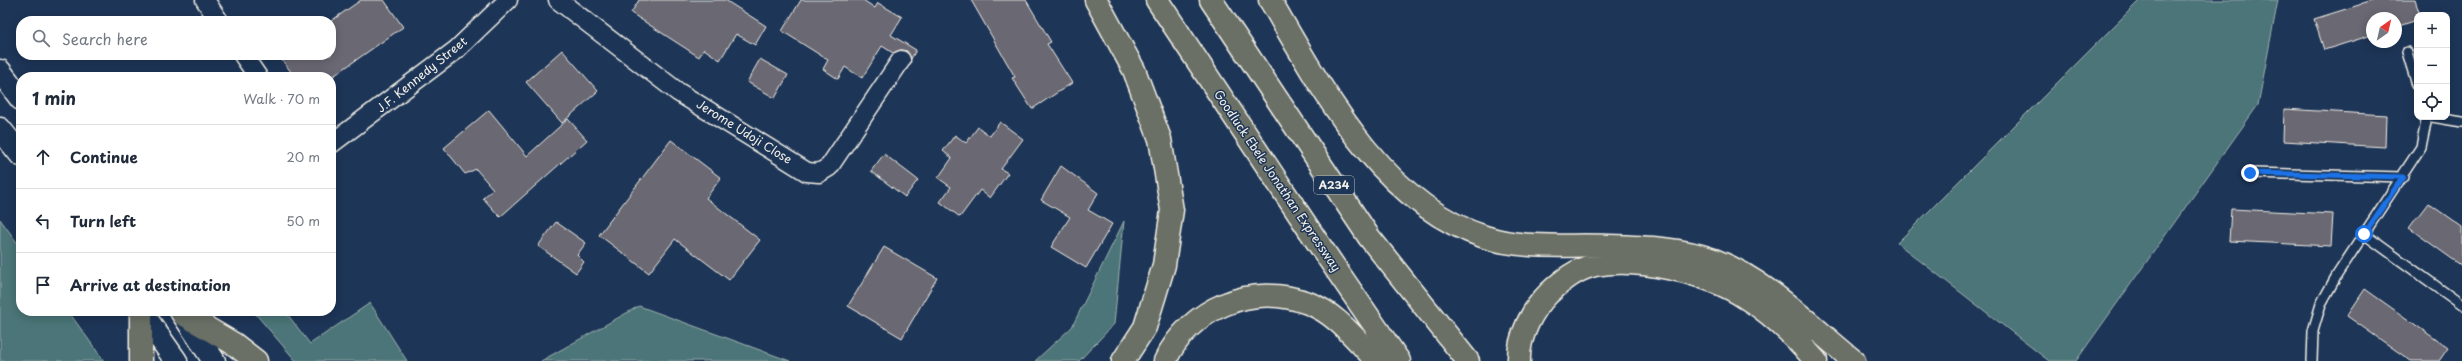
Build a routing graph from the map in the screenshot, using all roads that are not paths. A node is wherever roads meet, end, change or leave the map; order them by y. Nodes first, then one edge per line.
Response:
1 (205, 0) edge
2 (508, 0) edge
3 (558, 0) edge
4 (1096, 0) edge
5 (1157, 0) edge
6 (1211, 0) edge
7 (1270, 0) edge
8 (216, 16) edge
9 (2407, 52) dead end
10 (246, 60) edge
11 (901, 60) dead end
12 (0, 71) edge
13 (255, 72) edge
14 (2417, 84) edge
15 (16, 92) edge
16 (2426, 120) edge
17 (2450, 120) edge
18 (2462, 122) edge
19 (0, 129) edge
20 (336, 140) edge
21 (16, 149) edge
22 (2250, 173) dead end
23 (2403, 177) junction
24 (2364, 234) junction
25 (2462, 305) edge
26 (141, 316) edge
27 (144, 316) edge
28 (184, 316) edge
29 (187, 316) edge
30 (141, 361) edge
31 (176, 361) edge
32 (214, 361) edge
33 (256, 361) edge
34 (1123, 361) edge
35 (1165, 361) edge
36 (1377, 361) edge
37 (1399, 361) edge
38 (1468, 361) edge
39 (1519, 361) edge
40 (1816, 361) edge
41 (1854, 361) edge
42 (2312, 361) edge

1 - 8 street
2 - 20 street, J.F. Kennedy Street
3 - 11 street, Jerome Udoji Close
4 - 34 highway
5 - 37 highway, Goodluck Ebele Jonathan Expressway
6 - 38 highway, A234
7 - 41 highway
9 - 14 lane
10 - 13 street
12 - 15 main road
16 - 23 lane
17 - 18 lane
19 - 21 main road
22 - 23 lane
23 - 24 lane
24 - 25 lane
24 - 42 lane
26 - 30 highway
27 - 31 main road
28 - 32 main road
29 - 33 highway
35 - 36 highway
39 - 40 highway

